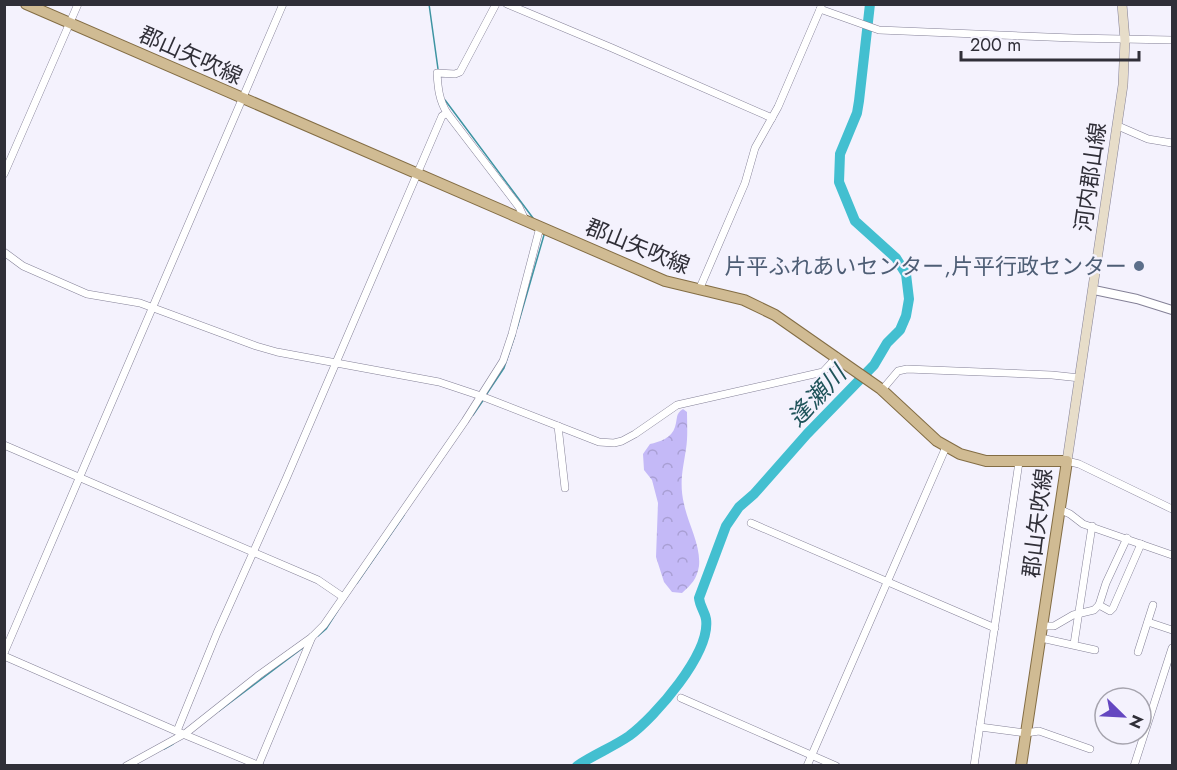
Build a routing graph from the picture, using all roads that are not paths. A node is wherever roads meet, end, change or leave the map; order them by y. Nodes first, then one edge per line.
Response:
1 (26, 4) edge
2 (78, 4) edge
3 (283, 4) edge
4 (496, 4) edge
5 (507, 4) edge
6 (1122, 4) edge
7 (821, 7) edge
8 (69, 23) junction
9 (1125, 40) junction
10 (1173, 40) edge
11 (242, 99) junction
12 (447, 113) junction
13 (772, 118) junction
14 (1118, 126) junction
15 (1173, 143) edge
16 (4, 174) edge
17 (416, 174) junction
18 (525, 220) junction
19 (540, 227) junction
20 (4, 252) edge
21 (699, 290) junction
22 (1094, 290) junction
23 (153, 308) junction
24 (1173, 310) edge
25 (837, 357) junction
26 (336, 363) junction
27 (1080, 378) junction
28 (882, 389) junction
29 (481, 396) junction
30 (558, 426) junction
31 (4, 445) edge
32 (946, 447) junction
33 (1067, 461) junction
34 (1019, 462) junction
35 (80, 478) junction
36 (565, 488) dead end
37 (1173, 509) edge
38 (1059, 510) junction
39 (751, 523) dead end
40 (1092, 526) junction
41 (1126, 538) junction
42 (1141, 544) junction
43 (252, 552) junction
44 (1173, 555) edge
45 (887, 582) junction
46 (343, 597) junction
47 (1154, 604) dead end
48 (1099, 605) junction
49 (1078, 614) junction
50 (1148, 622) junction
51 (995, 628) junction
52 (1173, 630) edge
53 (1042, 632) junction
54 (312, 636) junction
55 (1074, 644) junction
56 (1095, 650) dead end
57 (1172, 651) edge
58 (1138, 652) dead end
59 (4, 654) edge
60 (681, 698) dead end
61 (980, 728) junction
62 (180, 733) junction
63 (1026, 733) junction
64 (1090, 749) dead end
65 (812, 755) junction
66 (126, 765) edge
67 (258, 765) edge
68 (807, 765) edge
69 (837, 765) edge
70 (975, 765) edge
71 (1021, 765) edge
72 (1134, 765) edge

1 - 8 main road, 郡山矢吹線
2 - 8 street
3 - 11 street
4 - 12 street
5 - 13 street
6 - 9 main road, 河内郡山線
7 - 9 street
7 - 13 street
8 - 11 main road, 郡山矢吹線
8 - 16 street
9 - 10 street
9 - 14 main road, 河内郡山線
11 - 17 main road, 郡山矢吹線
11 - 23 street
12 - 17 street
12 - 18 street
13 - 21 street
14 - 15 street
14 - 22 main road, 河内郡山線
17 - 18 main road, 郡山矢吹線
17 - 26 street
18 - 19 main road, 郡山矢吹線
19 - 21 main road, 郡山矢吹線
19 - 29 street
20 - 23 street
21 - 25 main road, 郡山矢吹線
22 - 24 street
22 - 27 main road, 河内郡山線
23 - 26 street
23 - 35 street
25 - 28 main road, 郡山矢吹線
25 - 30 street
26 - 29 street
26 - 43 street
27 - 28 street
27 - 33 main road, 河内郡山線
28 - 32 main road, 郡山矢吹線
29 - 30 street
29 - 46 street
30 - 36 street
31 - 35 street
32 - 34 main road, 郡山矢吹線
32 - 45 street
33 - 34 main road, 郡山矢吹線
33 - 37 street
33 - 38 main road, 郡山矢吹線
34 - 51 street
35 - 43 street
35 - 59 street
38 - 40 street
38 - 53 main road, 郡山矢吹線
39 - 45 street
40 - 41 street
40 - 49 street
41 - 42 street
41 - 48 street
42 - 44 street
42 - 48 street
43 - 46 street
43 - 62 street
45 - 51 street
45 - 65 street
46 - 54 street
47 - 50 street
48 - 49 street
49 - 53 street
49 - 55 street
50 - 52 street
50 - 58 street
51 - 61 street
53 - 55 street
53 - 63 main road, 郡山矢吹線
54 - 62 street
54 - 67 street
55 - 56 street
57 - 72 street
59 - 62 street
60 - 65 street
61 - 63 street
61 - 70 street
62 - 66 street
62 - 67 street
63 - 64 street
63 - 71 main road, 郡山矢吹線
65 - 68 street
65 - 69 street

